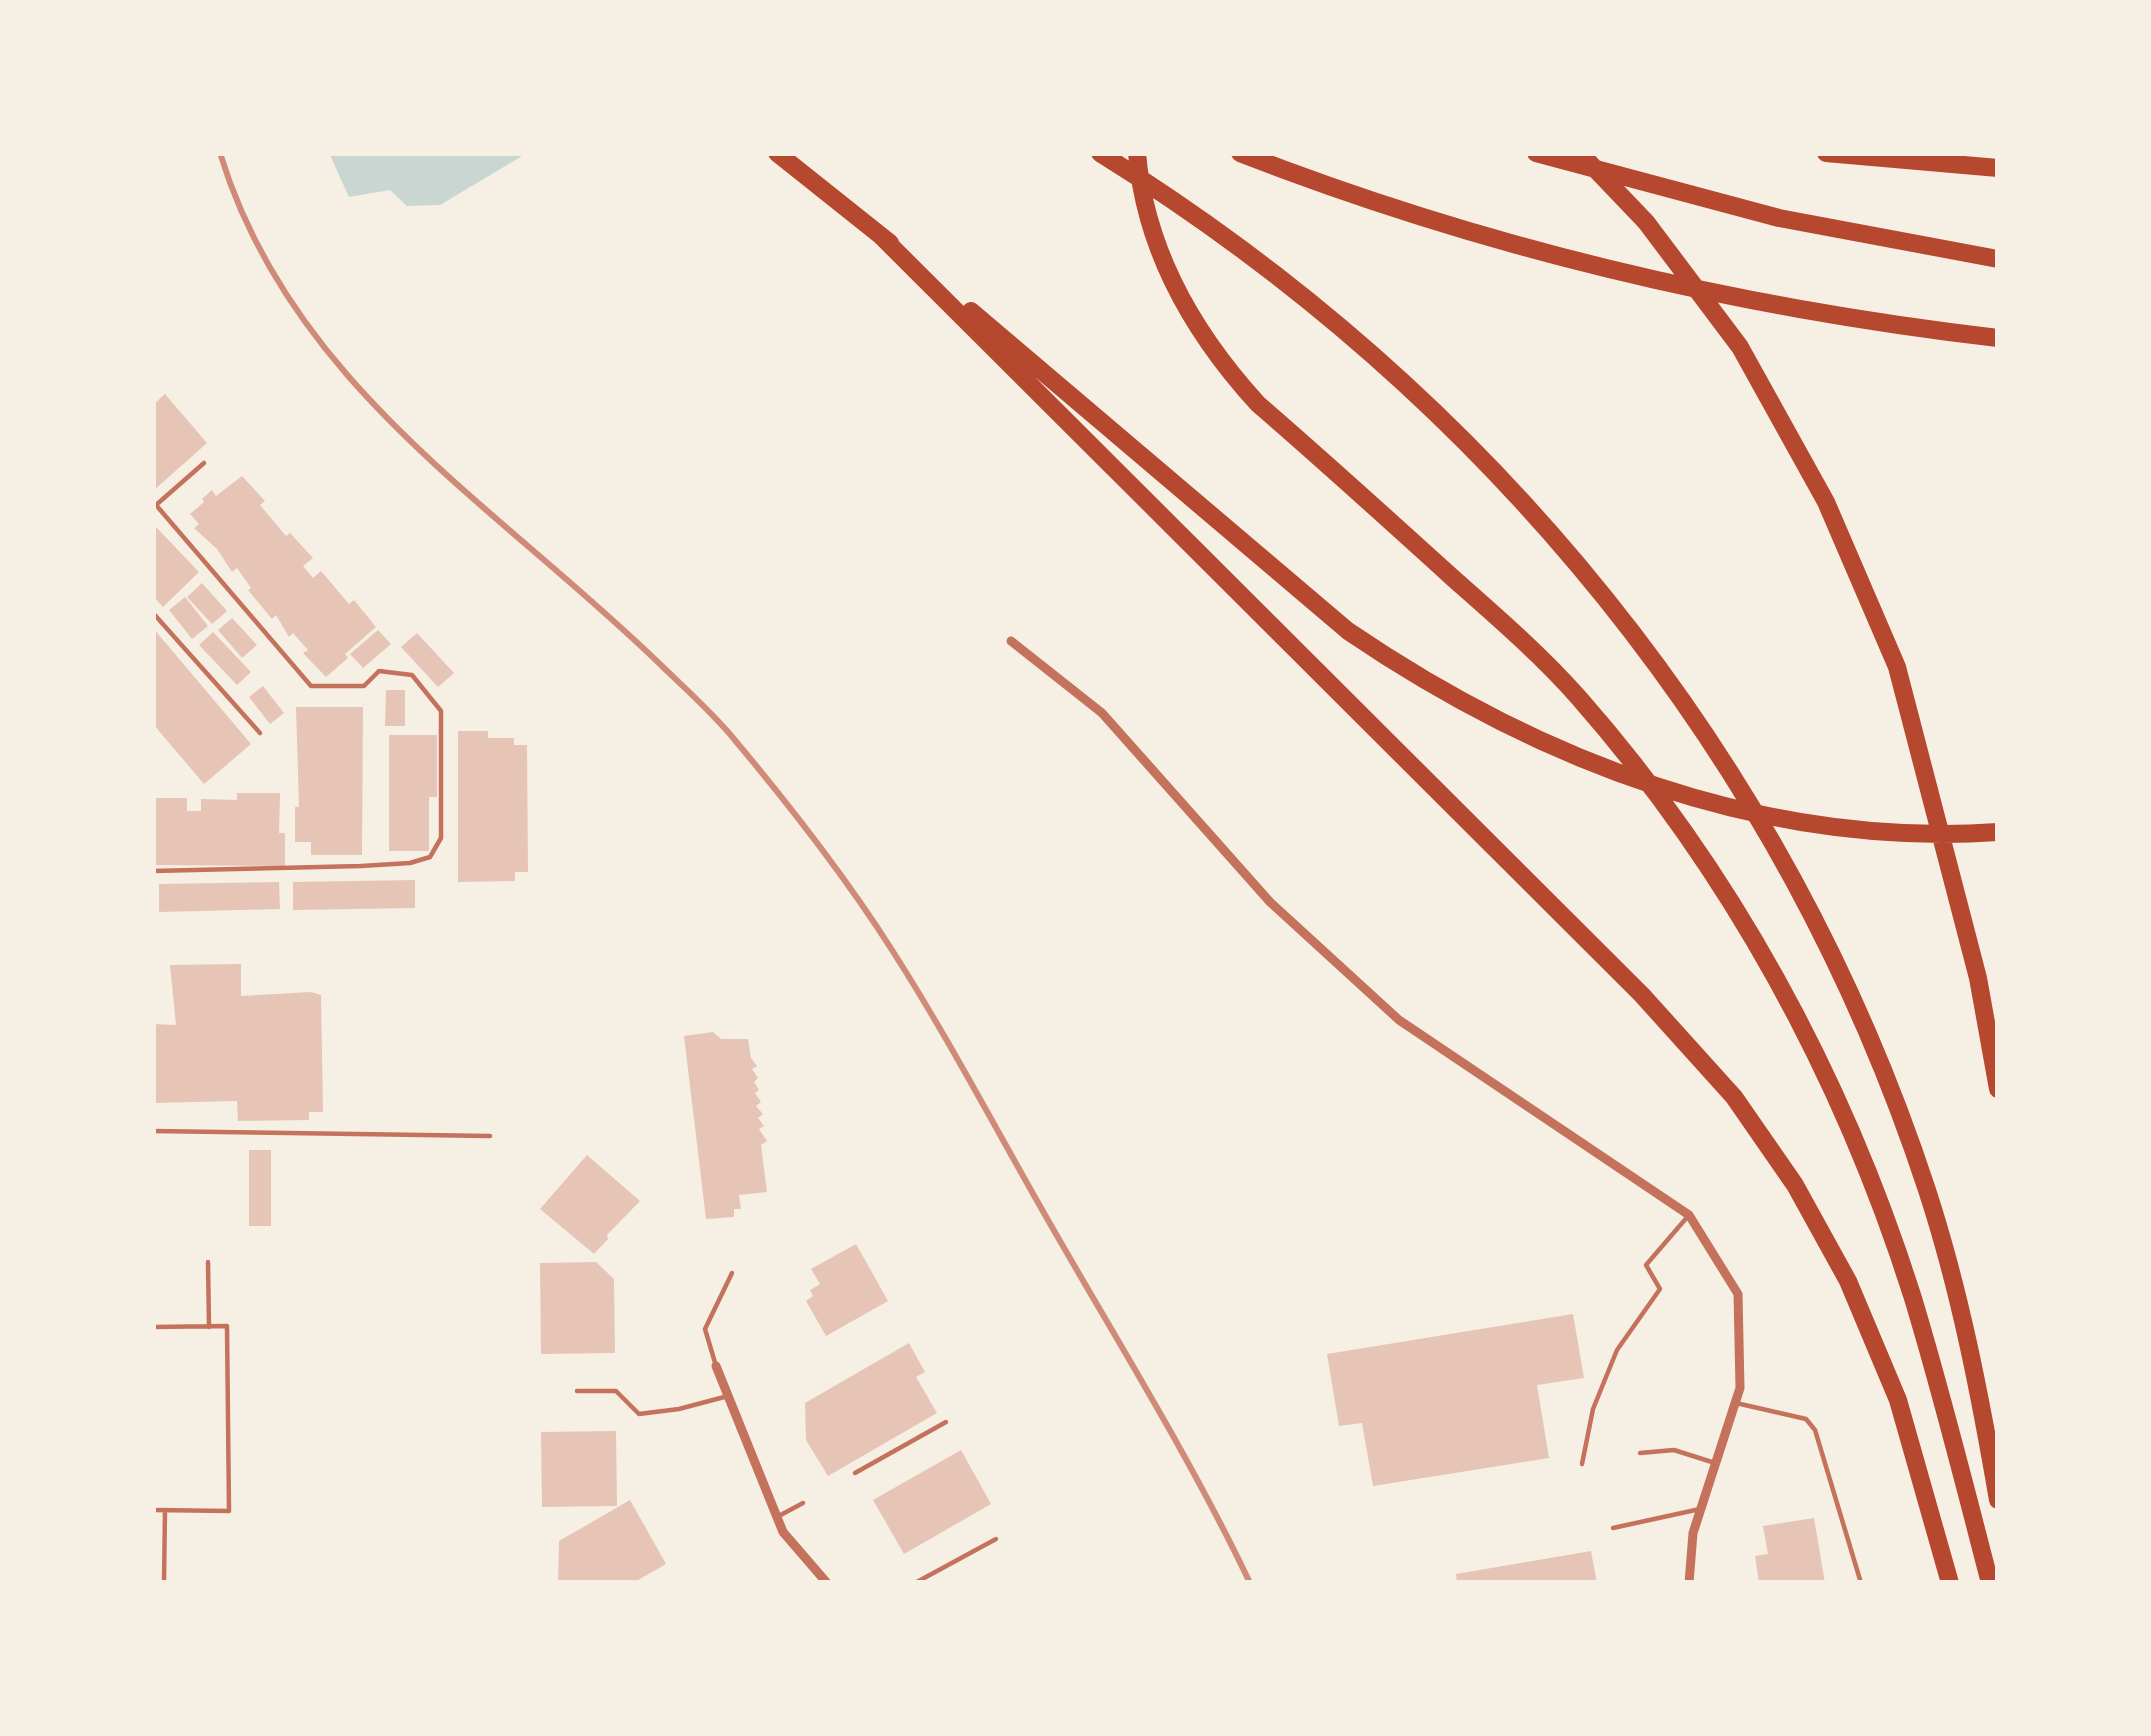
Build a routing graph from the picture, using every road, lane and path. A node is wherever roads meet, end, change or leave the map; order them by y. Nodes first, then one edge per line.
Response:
1 (776, 153) edge
2 (1100, 153) edge
3 (1137, 153) edge
4 (1240, 153) edge
5 (1536, 153) edge
6 (1580, 153) edge
7 (1826, 153) edge
8 (1998, 168) edge
9 (881, 236) junction
10 (1998, 259) edge
11 (1998, 338) edge
12 (204, 463) dead end
13 (154, 506) edge
14 (153, 614) edge
15 (1011, 641) dead end
16 (260, 733) dead end
17 (1998, 832) edge
18 (153, 872) edge
19 (1998, 1089) edge
20 (153, 1131) edge
21 (490, 1136) dead end
22 (1689, 1215) junction
23 (208, 1262) dead end
24 (732, 1273) dead end
25 (153, 1327) edge
26 (209, 1327) junction
27 (716, 1366) joint
28 (577, 1390) dead end
29 (728, 1396) junction
30 (1736, 1403) junction
31 (946, 1422) dead end
32 (1640, 1453) dead end
33 (1715, 1463) junction
34 (1582, 1464) dead end
35 (855, 1473) dead end
36 (1998, 1500) edge
37 (803, 1503) dead end
38 (1700, 1509) junction
39 (153, 1510) edge
40 (165, 1510) junction
41 (777, 1517) junction
42 (1612, 1528) dead end
43 (996, 1539) dead end
44 (164, 1583) edge
45 (827, 1583) edge
46 (915, 1583) edge
47 (1689, 1583) edge
48 (1861, 1583) edge
49 (1950, 1583) edge
50 (1990, 1583) edge

1 - 9 highway
2 - 36 highway
3 - 50 highway
4 - 11 highway
5 - 10 highway
6 - 19 highway
7 - 8 highway
9 - 17 highway
9 - 49 highway
12 - 13 lane
13 - 18 lane
14 - 16 lane
15 - 22 street
20 - 21 lane
22 - 30 street
22 - 34 lane
23 - 26 lane
24 - 27 lane
25 - 26 lane
26 - 40 lane
27 - 29 street
28 - 29 lane
29 - 41 street
30 - 33 street
30 - 48 lane
31 - 35 lane
32 - 33 lane
33 - 38 street
37 - 41 lane
38 - 42 lane
38 - 47 street
39 - 40 lane
40 - 44 lane
41 - 45 street
43 - 46 lane

